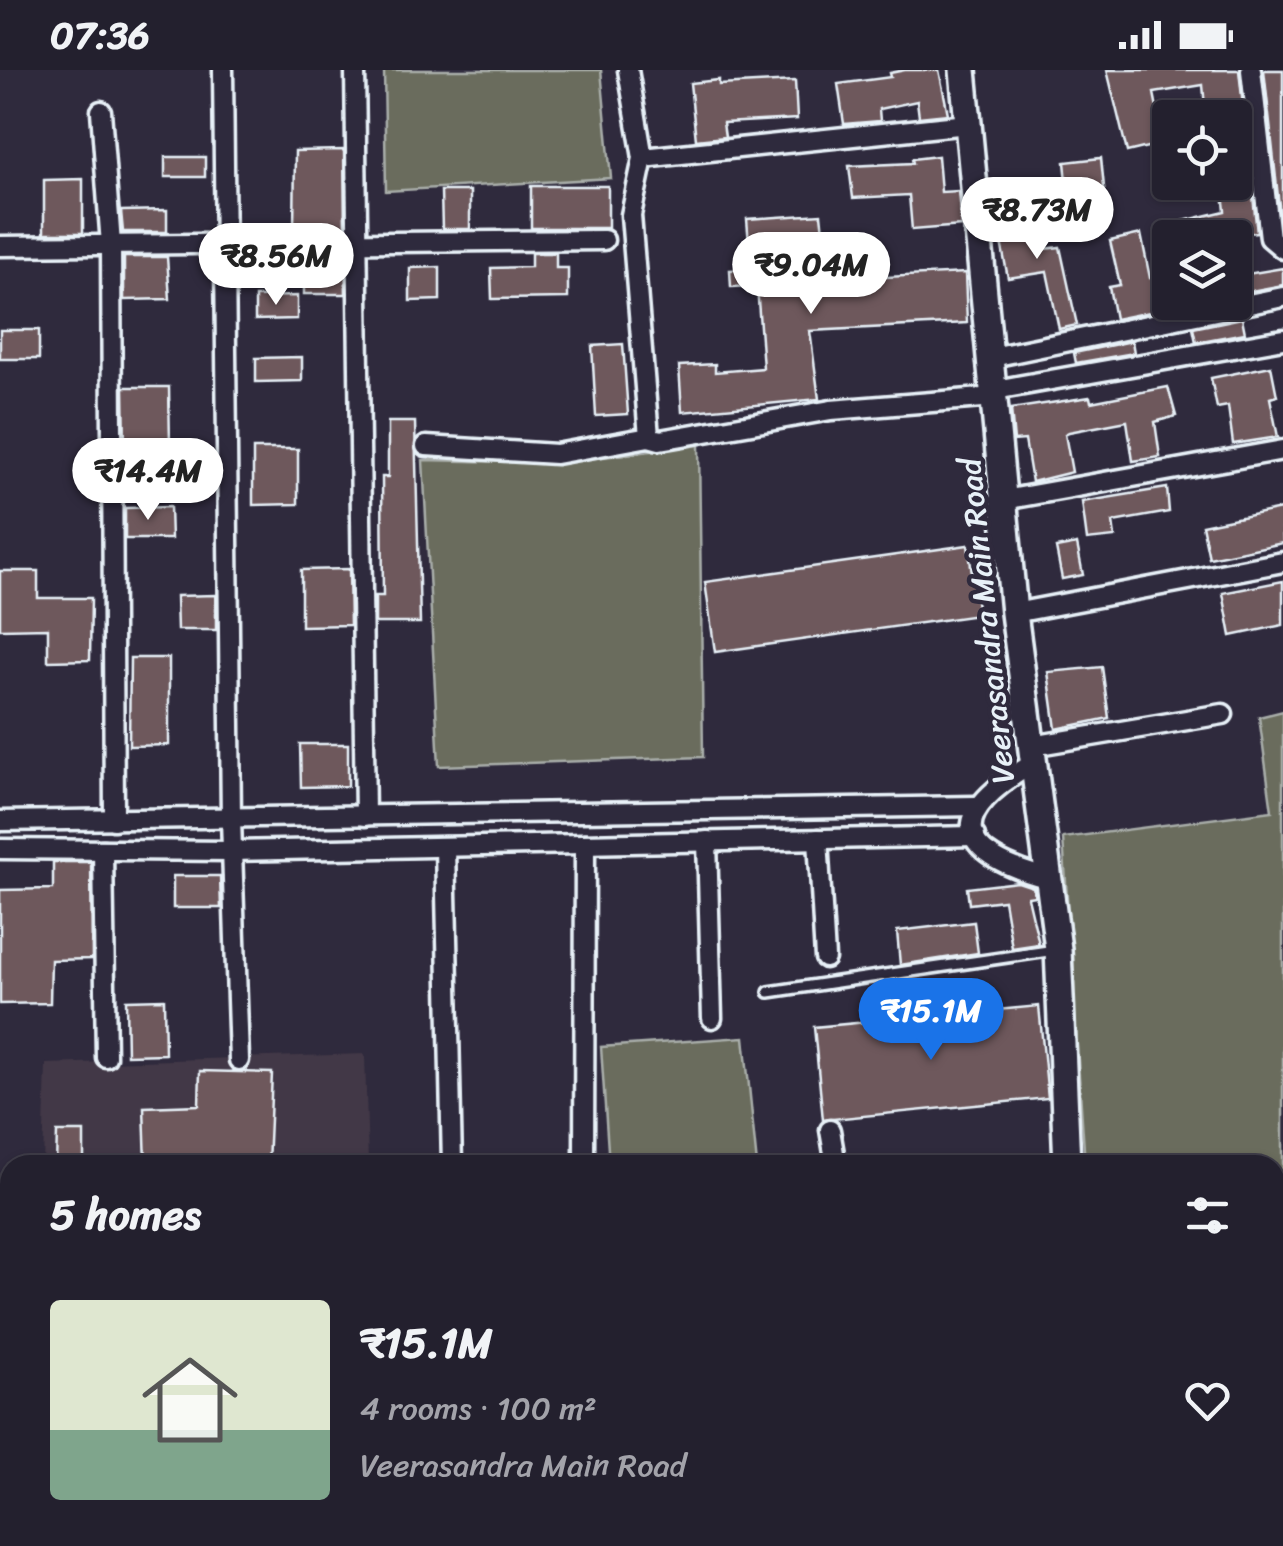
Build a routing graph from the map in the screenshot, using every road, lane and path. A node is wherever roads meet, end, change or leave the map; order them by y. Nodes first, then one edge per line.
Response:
1 (223, 70) edge
2 (355, 70) edge
3 (628, 70) edge
4 (975, 70) edge
5 (1252, 70) edge
6 (963, 71) edge
7 (101, 111) dead end
8 (968, 124) junction
9 (643, 158) junction
10 (604, 240) dead end
11 (357, 242) junction
12 (225, 244) junction
13 (111, 245) junction
14 (0, 246) edge
15 (1283, 248) edge
16 (1283, 297) edge
17 (1283, 339) edge
18 (992, 357) junction
19 (995, 393) junction
20 (649, 438) junction
21 (426, 446) dead end
22 (1283, 450) edge
23 (1004, 500) junction
24 (1283, 562) edge
25 (1014, 613) junction
26 (1224, 714) dead end
27 (1033, 754) junction
28 (976, 806) junction
29 (838, 808) junction
30 (365, 816) junction
31 (231, 819) junction
32 (114, 820) junction
33 (0, 821) edge
34 (975, 836) junction
35 (818, 839) junction
36 (838, 839) junction
37 (707, 841) junction
38 (584, 844) junction
39 (445, 847) junction
40 (0, 849) edge
41 (104, 850) junction
42 (232, 851) junction
43 (1050, 878) junction
44 (1058, 949) junction
45 (825, 958) dead end
46 (768, 992) dead end
47 (712, 1018) dead end
48 (106, 1057) dead end
49 (239, 1060) dead end
50 (830, 1130) dead end
51 (452, 1155) edge
52 (584, 1155) edge
53 (834, 1155) edge
54 (1067, 1155) edge

1 - 12 street
2 - 11 street
3 - 9 street
4 - 6 street
5 - 15 street
6 - 8 street, Veerasandra Main Road
7 - 13 street
8 - 9 street
8 - 18 street, Veerasandra Main Road
9 - 20 street
10 - 11 street
11 - 12 street
11 - 30 street
12 - 13 street
12 - 31 street
13 - 14 street
13 - 32 street
16 - 18 street
17 - 19 street
18 - 19 street, Veerasandra Main Road
19 - 20 street
19 - 23 street, Veerasandra Main Road
20 - 21 street
22 - 23 street
23 - 25 street, Veerasandra Main Road
24 - 25 street
25 - 27 street, Veerasandra Main Road
26 - 27 street
27 - 28 street
27 - 43 street, Veerasandra Main Road
28 - 29 street
28 - 34 street
29 - 30 street
29 - 36 street
30 - 31 street
31 - 32 street
31 - 42 street
32 - 33 street
34 - 36 street
34 - 43 street
35 - 36 street
35 - 37 street
35 - 45 street
37 - 38 street
37 - 47 street
38 - 39 street
38 - 52 street
39 - 42 street
39 - 51 street
40 - 41 street
41 - 42 street
41 - 48 street
42 - 49 street
43 - 44 street, Veerasandra Main Road
44 - 46 lane
44 - 54 street, Veerasandra Main Road
50 - 53 street

